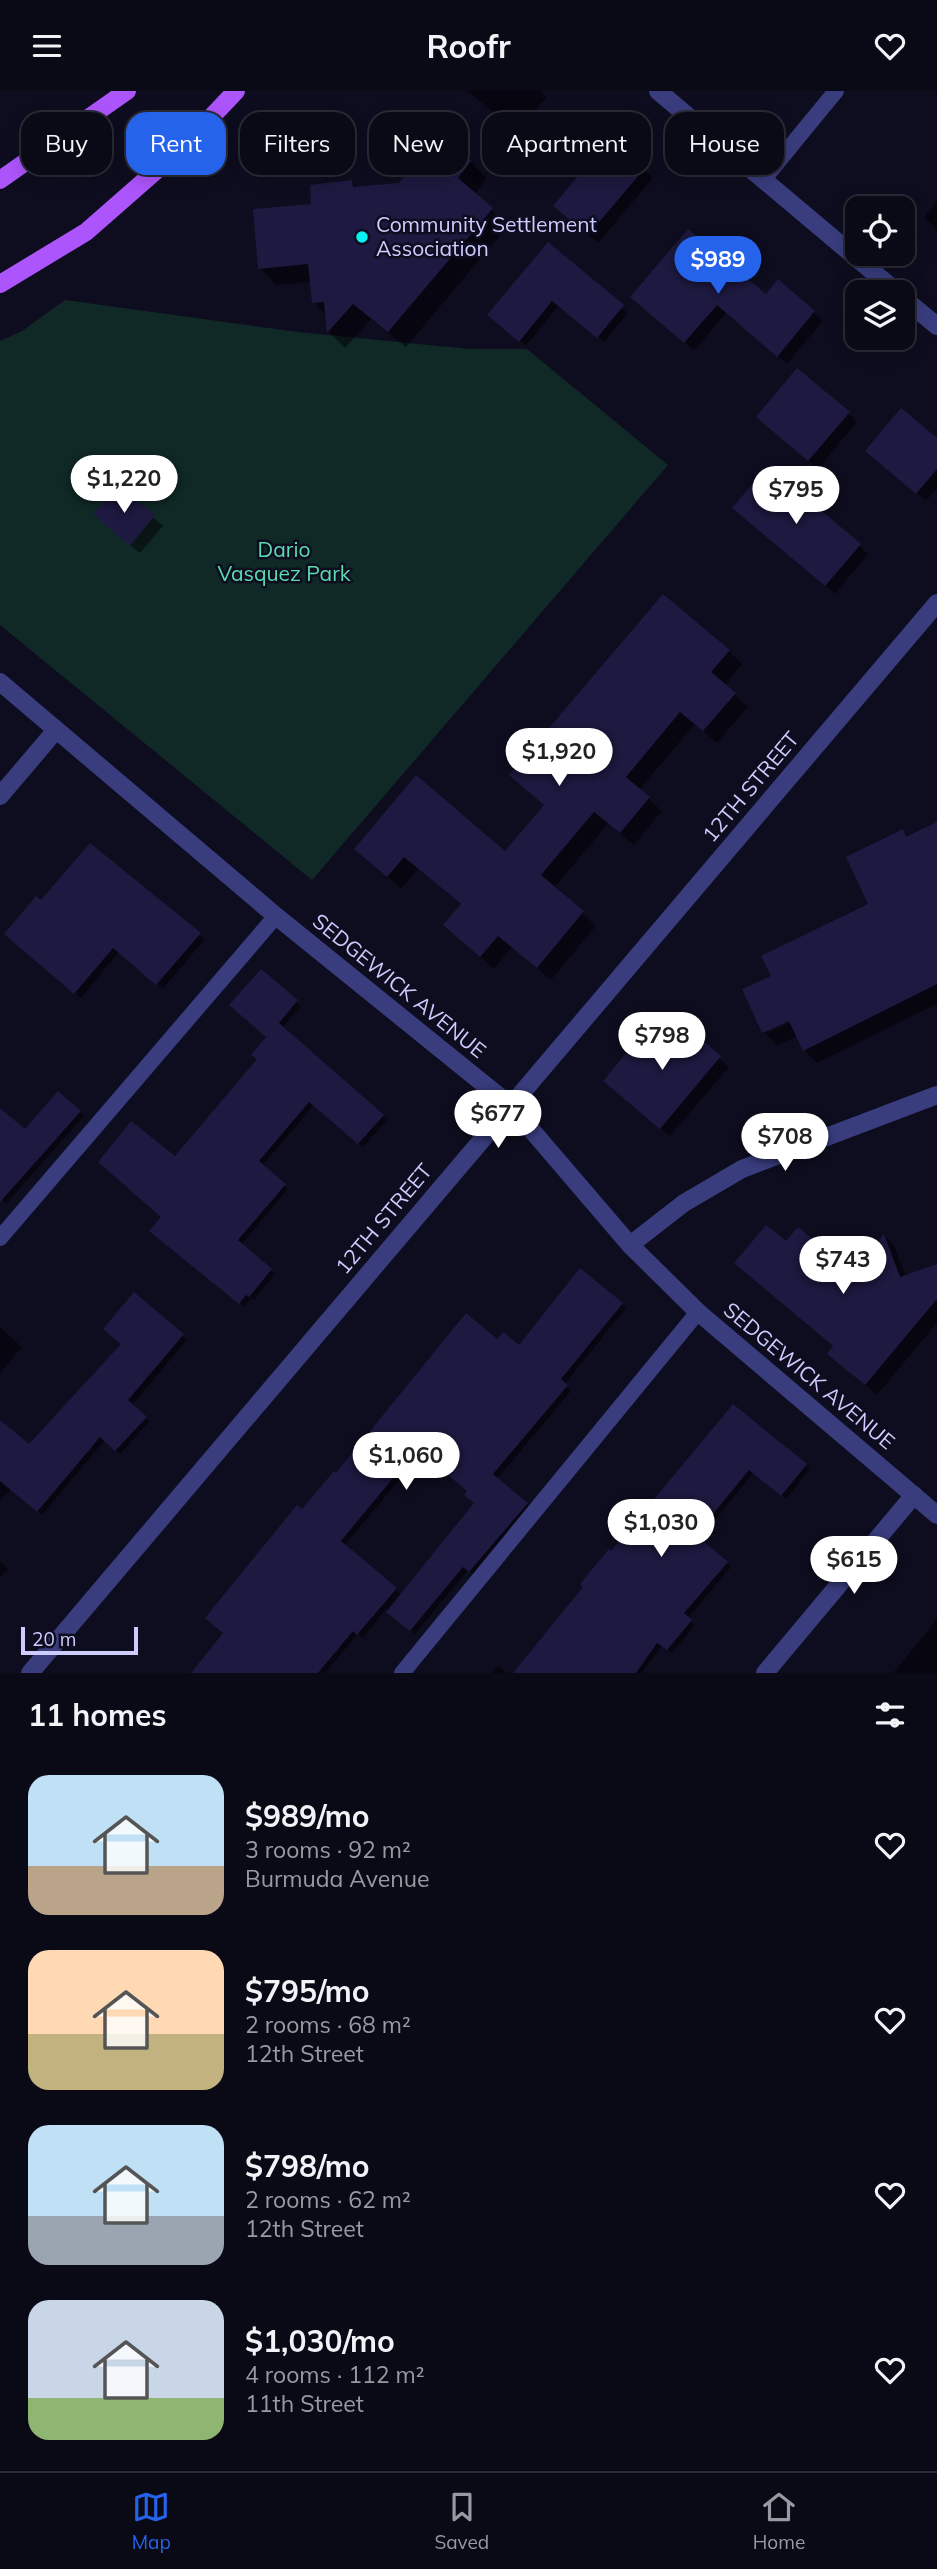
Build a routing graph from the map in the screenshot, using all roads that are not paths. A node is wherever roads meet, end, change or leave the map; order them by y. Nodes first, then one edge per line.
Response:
1 (127, 91) edge
2 (236, 91) edge
3 (658, 91) edge
4 (836, 91) edge
5 (0, 180) edge
6 (763, 180) junction
7 (883, 280) edge
8 (0, 284) edge
9 (915, 308) edge
10 (937, 326) edge
11 (937, 603) edge
12 (0, 683) edge
13 (55, 730) junction
14 (0, 796) edge
15 (276, 916) junction
16 (937, 1095) edge
17 (511, 1106) junction
18 (0, 1238) edge
19 (630, 1245) junction
20 (698, 1312) junction
21 (914, 1495) junction
22 (937, 1514) edge
23 (30, 1673) edge
24 (402, 1673) edge
25 (765, 1673) edge

1 - 5 main road
2 - 8 main road
3 - 6 street
4 - 6 lane
6 - 7 street
9 - 10 street
11 - 17 street, 12TH STREET
12 - 13 street, SEDGEWICK AVENUE
13 - 14 street
13 - 15 street, SEDGEWICK AVENUE
15 - 17 street, SEDGEWICK AVENUE
15 - 18 lane
16 - 19 street
17 - 19 street, SEDGEWICK AVENUE
17 - 23 street, 12TH STREET
19 - 20 street, SEDGEWICK AVENUE
20 - 21 street, SEDGEWICK AVENUE
20 - 24 lane
21 - 22 street, SEDGEWICK AVENUE
21 - 25 street

